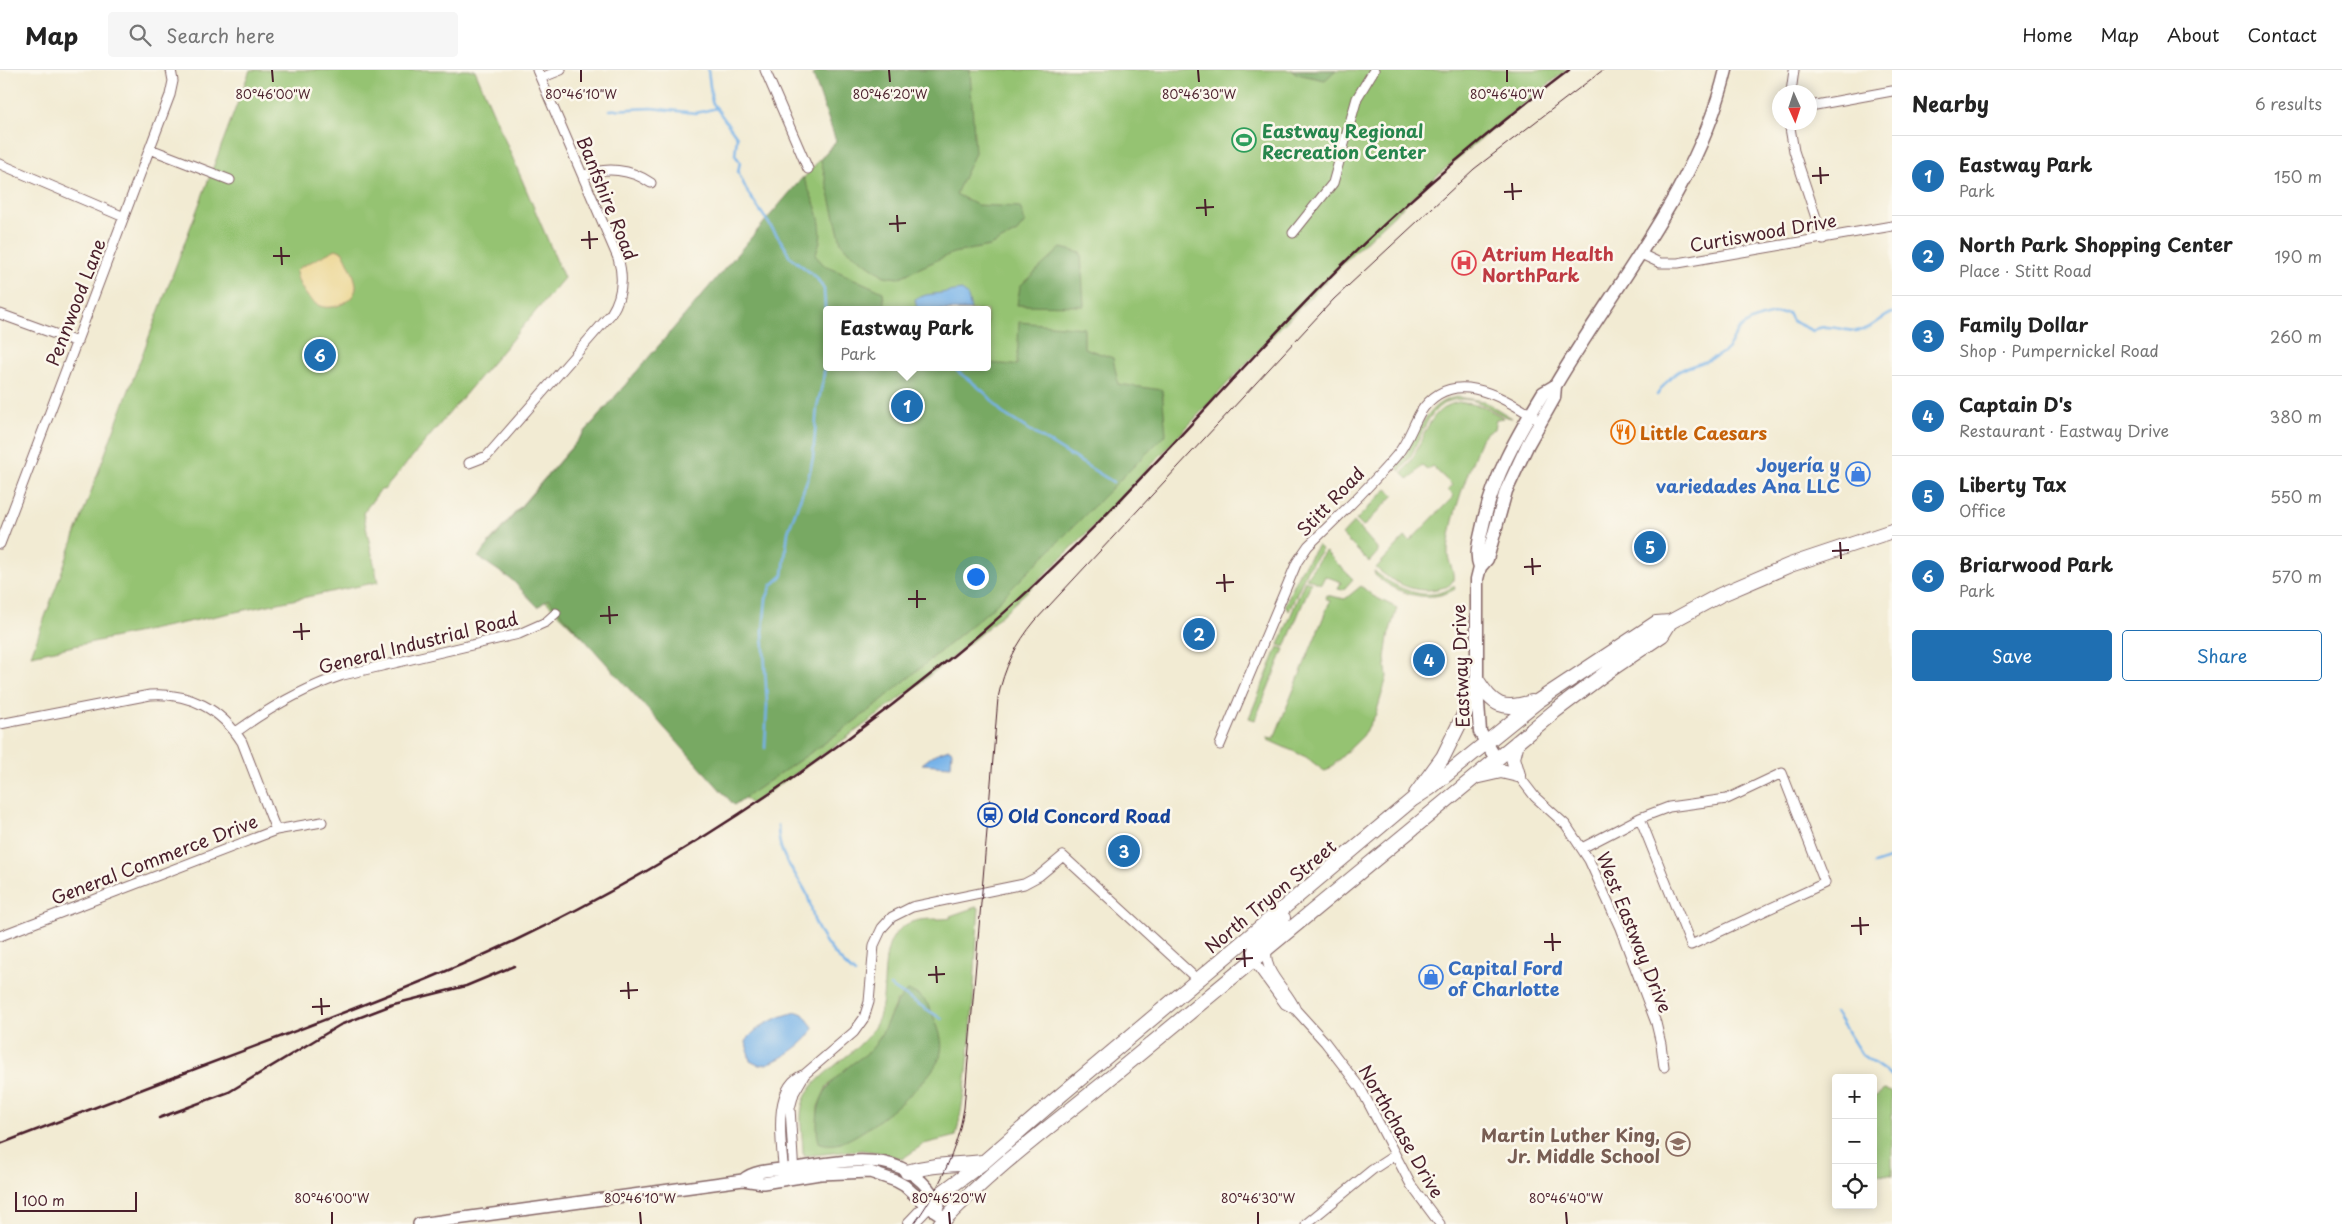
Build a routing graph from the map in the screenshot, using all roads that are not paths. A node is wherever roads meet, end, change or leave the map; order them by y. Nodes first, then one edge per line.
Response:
1 (171, 70) edge
2 (561, 70) edge
3 (765, 70) edge
4 (1374, 70) edge
5 (1726, 70) edge
6 (1794, 70) edge
7 (539, 74) edge
8 (1792, 85) edge
9 (1892, 91) edge
10 (1817, 105) edge
11 (1791, 130) edge
12 (150, 149) junction
13 (0, 164) edge
14 (808, 169) dead end
15 (583, 176) junction
16 (230, 180) dead end
17 (651, 184) dead end
18 (124, 217) junction
19 (1892, 226) edge
20 (1294, 233) dead end
21 (1823, 239) junction
22 (1641, 254) junction
23 (0, 314) edge
24 (77, 342) junction
25 (1535, 418) junction
26 (469, 463) dead end
27 (1892, 531) edge
28 (0, 544) edge
29 (556, 613) dead end
30 (1670, 622) junction
31 (1477, 684) junction
32 (1538, 701) junction
33 (0, 724) edge
34 (236, 732) junction
35 (1485, 742) junction
36 (1517, 742) junction
37 (1220, 745) dead end
38 (1496, 759) junction
39 (1518, 775) junction
40 (1474, 778) junction
41 (1413, 799) junction
42 (1640, 818) junction
43 (322, 822) dead end
44 (276, 830) junction
45 (1582, 848) junction
46 (1306, 890) junction
47 (0, 936) edge
48 (1267, 949) junction
49 (1253, 960) junction
50 (1199, 981) junction
51 (1296, 1010) junction
52 (1664, 1067) dead end
53 (1395, 1155) junction
54 (985, 1161) junction
55 (907, 1172) junction
56 (789, 1174) junction
57 (931, 1202) junction
58 (946, 1222) edge
59 (419, 1224) edge
60 (910, 1224) edge
61 (1306, 1224) edge
62 (1440, 1224) edge

1 - 12 street, Pennwood Lane
2 - 7 street
3 - 14 street
4 - 20 street
5 - 22 main road, Eastway Drive
6 - 8 street
7 - 15 street, Banfshire Road
9 - 10 street
11 - 21 street
12 - 16 street
12 - 18 street, Pennwood Lane
13 - 18 street
15 - 17 street
15 - 26 street, Banfshire Road
18 - 24 street, Pennwood Lane
19 - 21 street, Curtiswood Drive
21 - 22 street, Curtiswood Drive
22 - 25 main road, Eastway Drive
23 - 24 street
24 - 28 street, Pennwood Lane
25 - 31 main road, Eastway Drive
25 - 37 street, Stitt Road
27 - 30 main road, North Tryon Street
29 - 34 street, General Industrial Road
30 - 32 main road, North Tryon Street
30 - 36 main road, North Tryon Street
31 - 32 main road
31 - 35 main road, Eastway Drive
31 - 41 main road
32 - 35 main road, North Tryon Street
33 - 34 street
34 - 44 street
35 - 38 main road, Eastway Drive
35 - 41 main road, North Tryon Street
36 - 38 main road, North Tryon Street
36 - 39 main road
38 - 40 main road, North Tryon Street
39 - 40 main road
39 - 45 street, West Eastway Drive
40 - 48 main road, North Tryon Street
41 - 46 main road, North Tryon Street
42 - 42 street
42 - 45 street
43 - 44 street, General Commerce Drive
44 - 47 street, General Commerce Drive
45 - 52 street, West Eastway Drive
46 - 49 main road
46 - 50 main road, North Tryon Street
48 - 49 main road, North Tryon Street
48 - 51 street, Northchase Drive
49 - 51 street, Northchase Drive
49 - 58 main road, North Tryon Street
50 - 54 main road, North Tryon Street
50 - 56 street
51 - 53 street, Northchase Drive
53 - 61 street
53 - 62 street, Northchase Drive
54 - 55 main road
54 - 57 main road, North Tryon Street
55 - 56 street
55 - 57 street
56 - 57 street
56 - 59 street
57 - 58 street
57 - 60 main road, North Tryon Street

